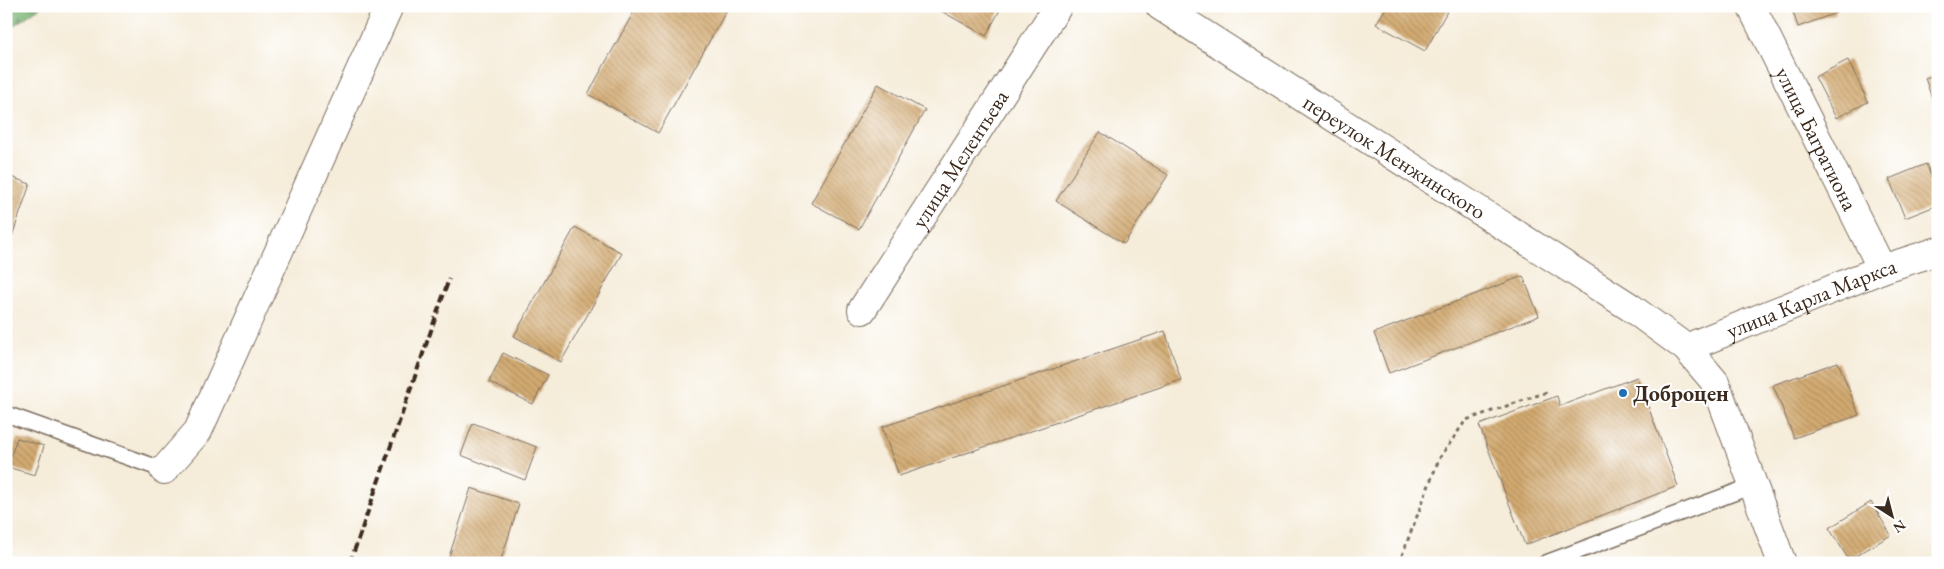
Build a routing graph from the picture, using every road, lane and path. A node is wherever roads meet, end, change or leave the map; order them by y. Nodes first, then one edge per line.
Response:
1 (389, 6) edge
2 (1058, 6) edge
3 (1160, 6) edge
4 (1751, 6) edge
5 (1938, 251) edge
6 (1882, 269) junction
7 (862, 310) dead end
8 (1686, 348) junction
9 (1550, 391) dead end
10 (6, 414) edge
11 (164, 470) joint
12 (1752, 486) junction
13 (1399, 563) edge
14 (1546, 563) edge
15 (1782, 563) edge

1 - 11 street
2 - 7 street, улица Мелентьева
3 - 8 street, переулок Менжинского
4 - 6 street, улица Багратиона
5 - 6 street, улица Карла Маркса
6 - 8 street, улица Карла Маркса
8 - 12 street
9 - 13 path
10 - 11 lane
12 - 14 lane
12 - 15 street

